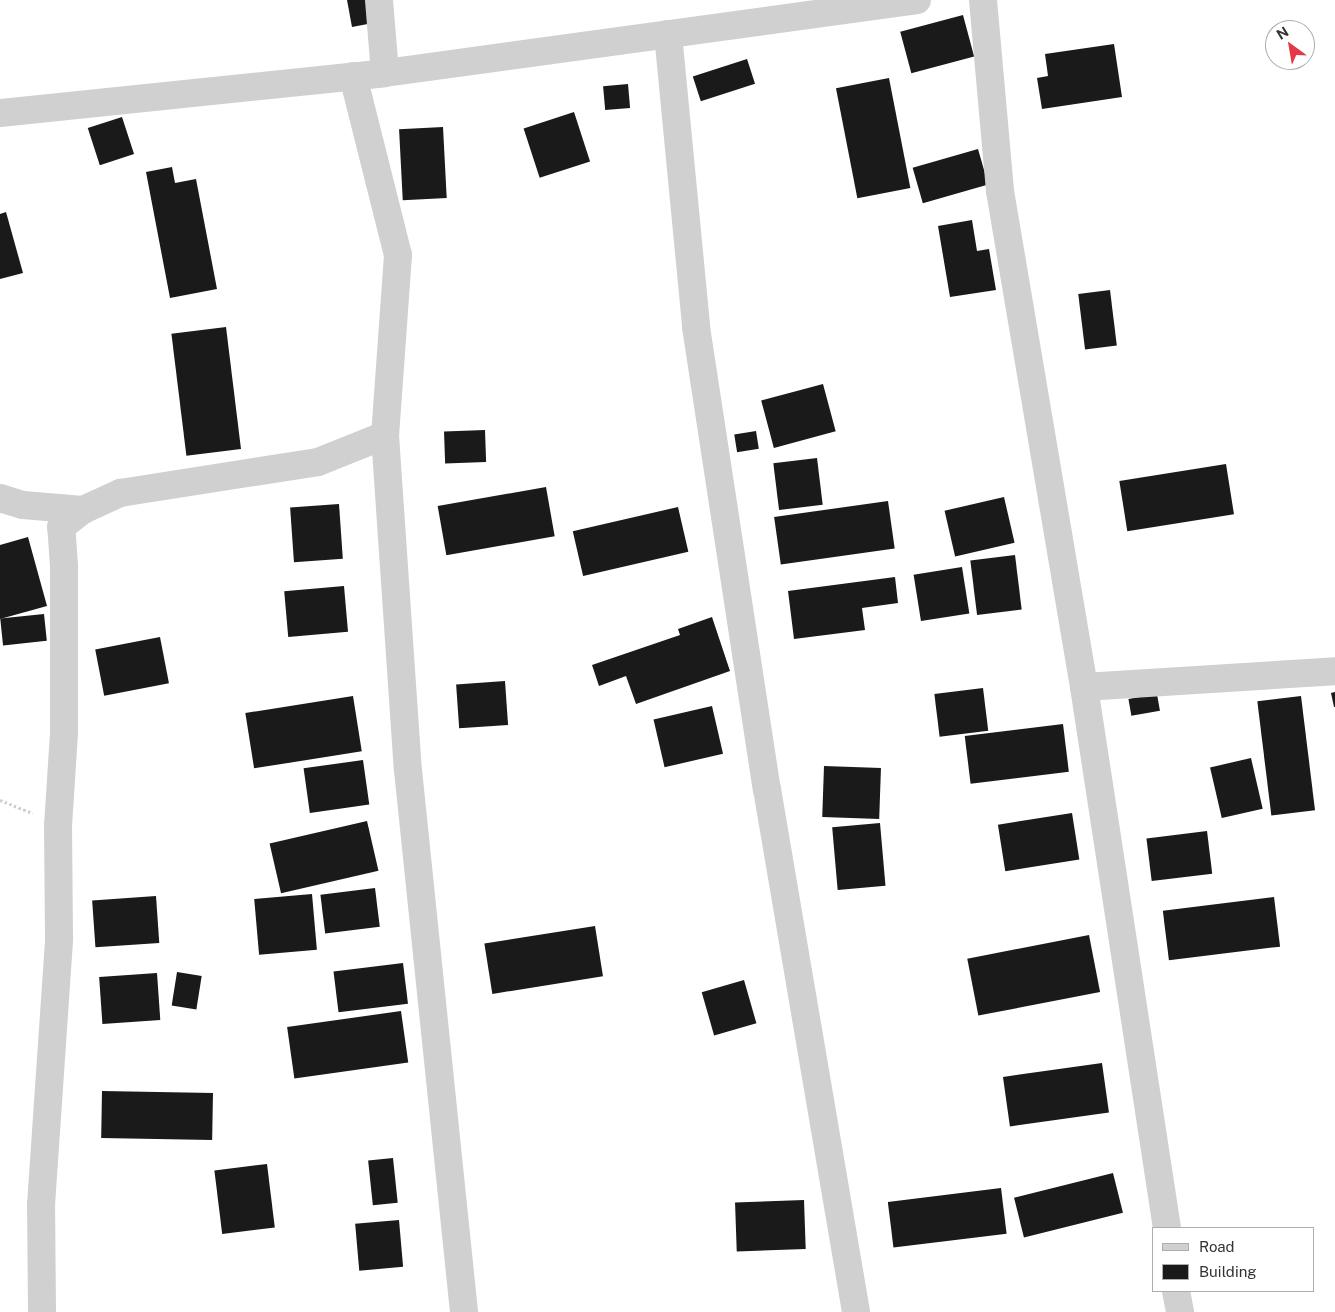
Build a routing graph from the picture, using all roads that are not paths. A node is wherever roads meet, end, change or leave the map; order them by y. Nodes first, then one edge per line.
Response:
1 (379, 0) edge
2 (917, 0) edge
3 (983, 0) edge
4 (668, 34) junction
5 (385, 73) junction
6 (353, 76) junction
7 (0, 113) edge
8 (385, 435) junction
9 (0, 498) edge
10 (83, 510) junction
11 (1335, 671) edge
12 (1084, 687) junction
13 (1167, 1227) edge
14 (1176, 1292) edge
15 (42, 1312) edge
16 (464, 1312) edge
17 (856, 1312) edge
18 (1180, 1312) edge

1 - 5 street
2 - 4 street
3 - 12 street
4 - 5 street
4 - 17 street
5 - 6 street
6 - 7 street
6 - 8 street
8 - 10 street
8 - 16 street
9 - 10 street
10 - 15 street
11 - 12 street
12 - 13 street
14 - 18 street

